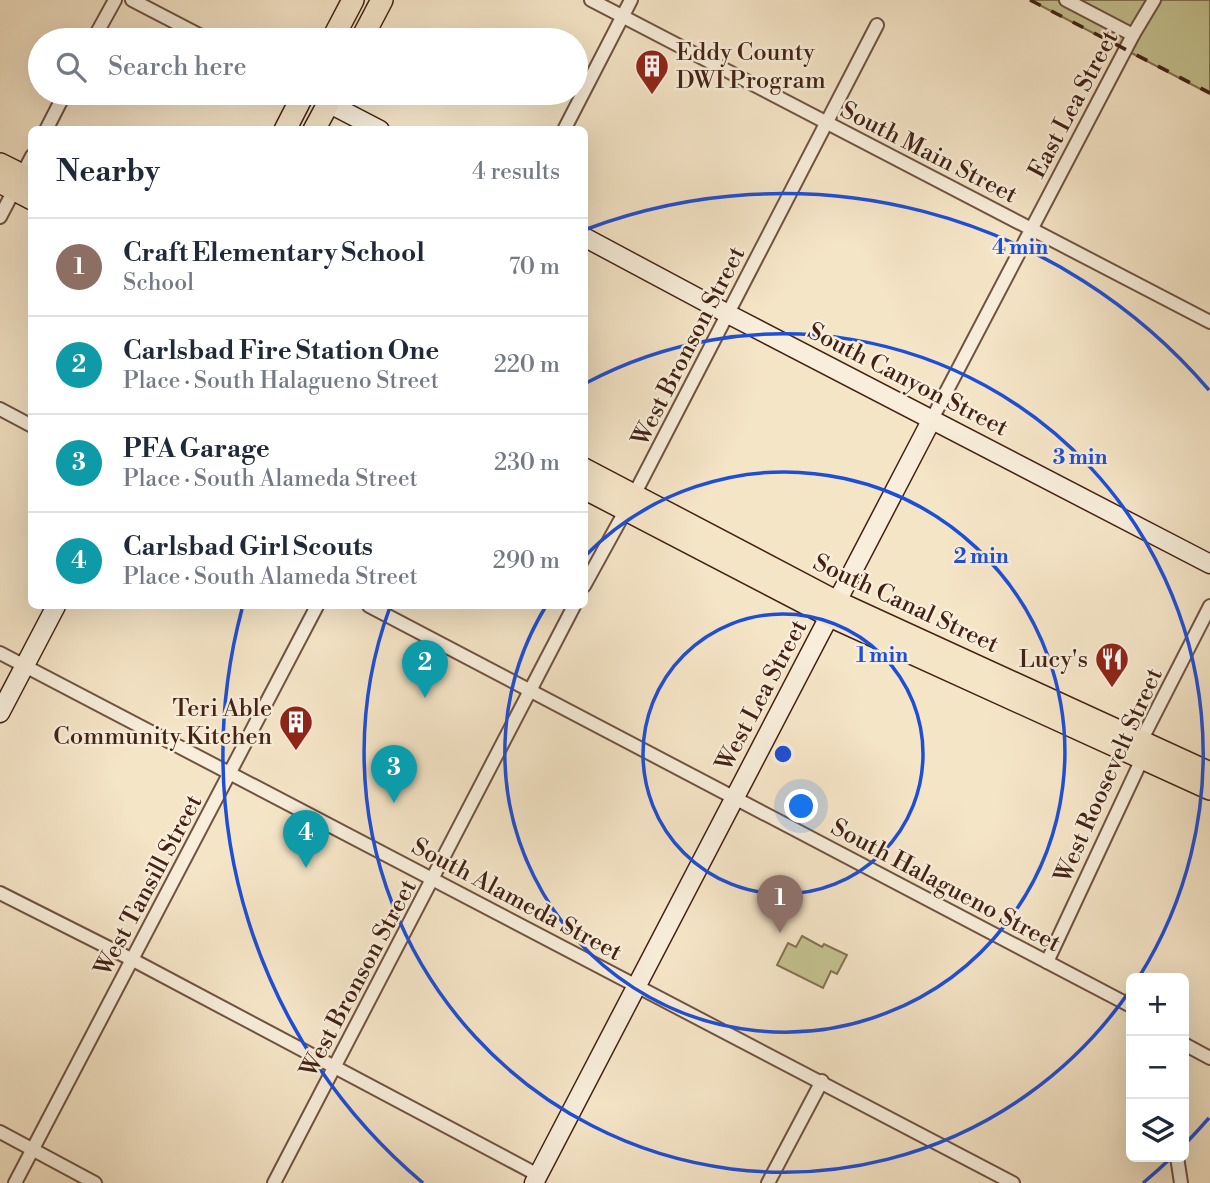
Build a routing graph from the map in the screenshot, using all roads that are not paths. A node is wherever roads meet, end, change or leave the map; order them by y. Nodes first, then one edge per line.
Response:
1 (115, 0) edge
2 (132, 0) edge
3 (354, 0) edge
4 (382, 0) edge
5 (591, 0) edge
6 (631, 0) edge
7 (1066, 0) edge
8 (1154, 0) edge
9 (622, 16) junction
10 (877, 25) dead end
11 (100, 28) edge
12 (186, 28) edge
13 (339, 28) edge
14 (367, 28) edge
15 (1133, 35) junction
16 (588, 83) edge
17 (59, 105) edge
18 (309, 105) edge
19 (318, 105) edge
20 (336, 105) edge
21 (577, 105) edge
22 (827, 123) junction
23 (48, 126) edge
24 (289, 126) edge
25 (315, 126) edge
26 (373, 126) edge
27 (566, 126) edge
28 (0, 164) edge
29 (22, 180) edge
30 (0, 217) edge
31 (1031, 229) junction
32 (588, 239) edge
33 (728, 314) junction
34 (1210, 322) edge
35 (0, 409) edge
36 (932, 419) junction
37 (28, 424) edge
38 (588, 472) edge
39 (588, 489) edge
40 (631, 503) junction
41 (1210, 564) edge
42 (588, 579) edge
43 (1210, 606) edge
44 (54, 609) edge
45 (315, 609) edge
46 (375, 609) edge
47 (573, 609) edge
48 (834, 609) junction
49 (0, 653) edge
50 (24, 666) junction
51 (531, 691) junction
52 (0, 713) edge
53 (1142, 750) junction
54 (230, 773) junction
55 (1210, 773) edge
56 (1210, 789) edge
57 (734, 798) junction
58 (434, 878) junction
59 (0, 893) edge
60 (133, 960) junction
61 (1047, 962) junction
62 (637, 985) junction
63 (1126, 1003) edge
64 (1189, 1047) edge
65 (1210, 1058) edge
66 (336, 1066) junction
67 (822, 1081) junction
68 (0, 1132) edge
69 (33, 1149) junction
70 (1178, 1162) edge
71 (536, 1179) edge
72 (1004, 1181) edge
73 (15, 1183) edge
74 (95, 1183) edge
75 (274, 1183) edge
76 (768, 1183) edge
77 (1181, 1183) edge

1 - 11 street
2 - 12 street
3 - 13 highway
4 - 14 highway
5 - 9 street, South Main Street
6 - 9 street
7 - 15 street
8 - 15 street, East Lea Street
9 - 16 street
9 - 22 street, South Main Street
10 - 22 street, West Bronson Street
15 - 31 street, East Lea Street
17 - 23 street
18 - 24 highway
19 - 25 highway
20 - 26 street
21 - 27 street
22 - 31 street, South Main Street
22 - 33 street, West Bronson Street
28 - 29 highway
29 - 30 street
31 - 34 street, South Main Street
31 - 36 street, West Lea Street
32 - 33 street, South Canyon Street
33 - 36 street, South Canyon Street
33 - 40 street, West Bronson Street
35 - 37 street
36 - 41 street, South Canyon Street
36 - 48 street, West Lea Street
38 - 40 highway, South Canal Street
39 - 40 highway, South Canal Street
40 - 42 street, West Bronson Street
40 - 48 highway, South Canal Street
43 - 53 street, West Roosevelt Street
44 - 50 street
45 - 54 street, West Tansill Street
46 - 51 street, South Halagueno Street
47 - 51 street, West Bronson Street
48 - 53 highway, South Canal Street
48 - 57 street, West Lea Street
49 - 50 street, South Alameda Street
50 - 52 street
50 - 54 street, South Alameda Street
51 - 57 street, South Halagueno Street
51 - 58 street, West Bronson Street
53 - 55 highway, South Canal Street
53 - 56 highway, South Canal Street
53 - 61 street, West Roosevelt Street
54 - 58 street, South Alameda Street
54 - 60 street, West Tansill Street
57 - 61 street, South Halagueno Street
57 - 62 street, West Lea Street
58 - 62 street, South Alameda Street
58 - 66 street, West Bronson Street
59 - 60 street
60 - 66 street
60 - 69 street, West Tansill Street
61 - 63 street, South Halagueno Street
62 - 67 street, South Alameda Street
62 - 71 street, West Lea Street
64 - 65 street
66 - 71 street
66 - 75 street, West Bronson Street
67 - 72 street, South Alameda Street
67 - 76 street
68 - 69 street
69 - 73 street, West Tansill Street
69 - 74 street
70 - 77 street

